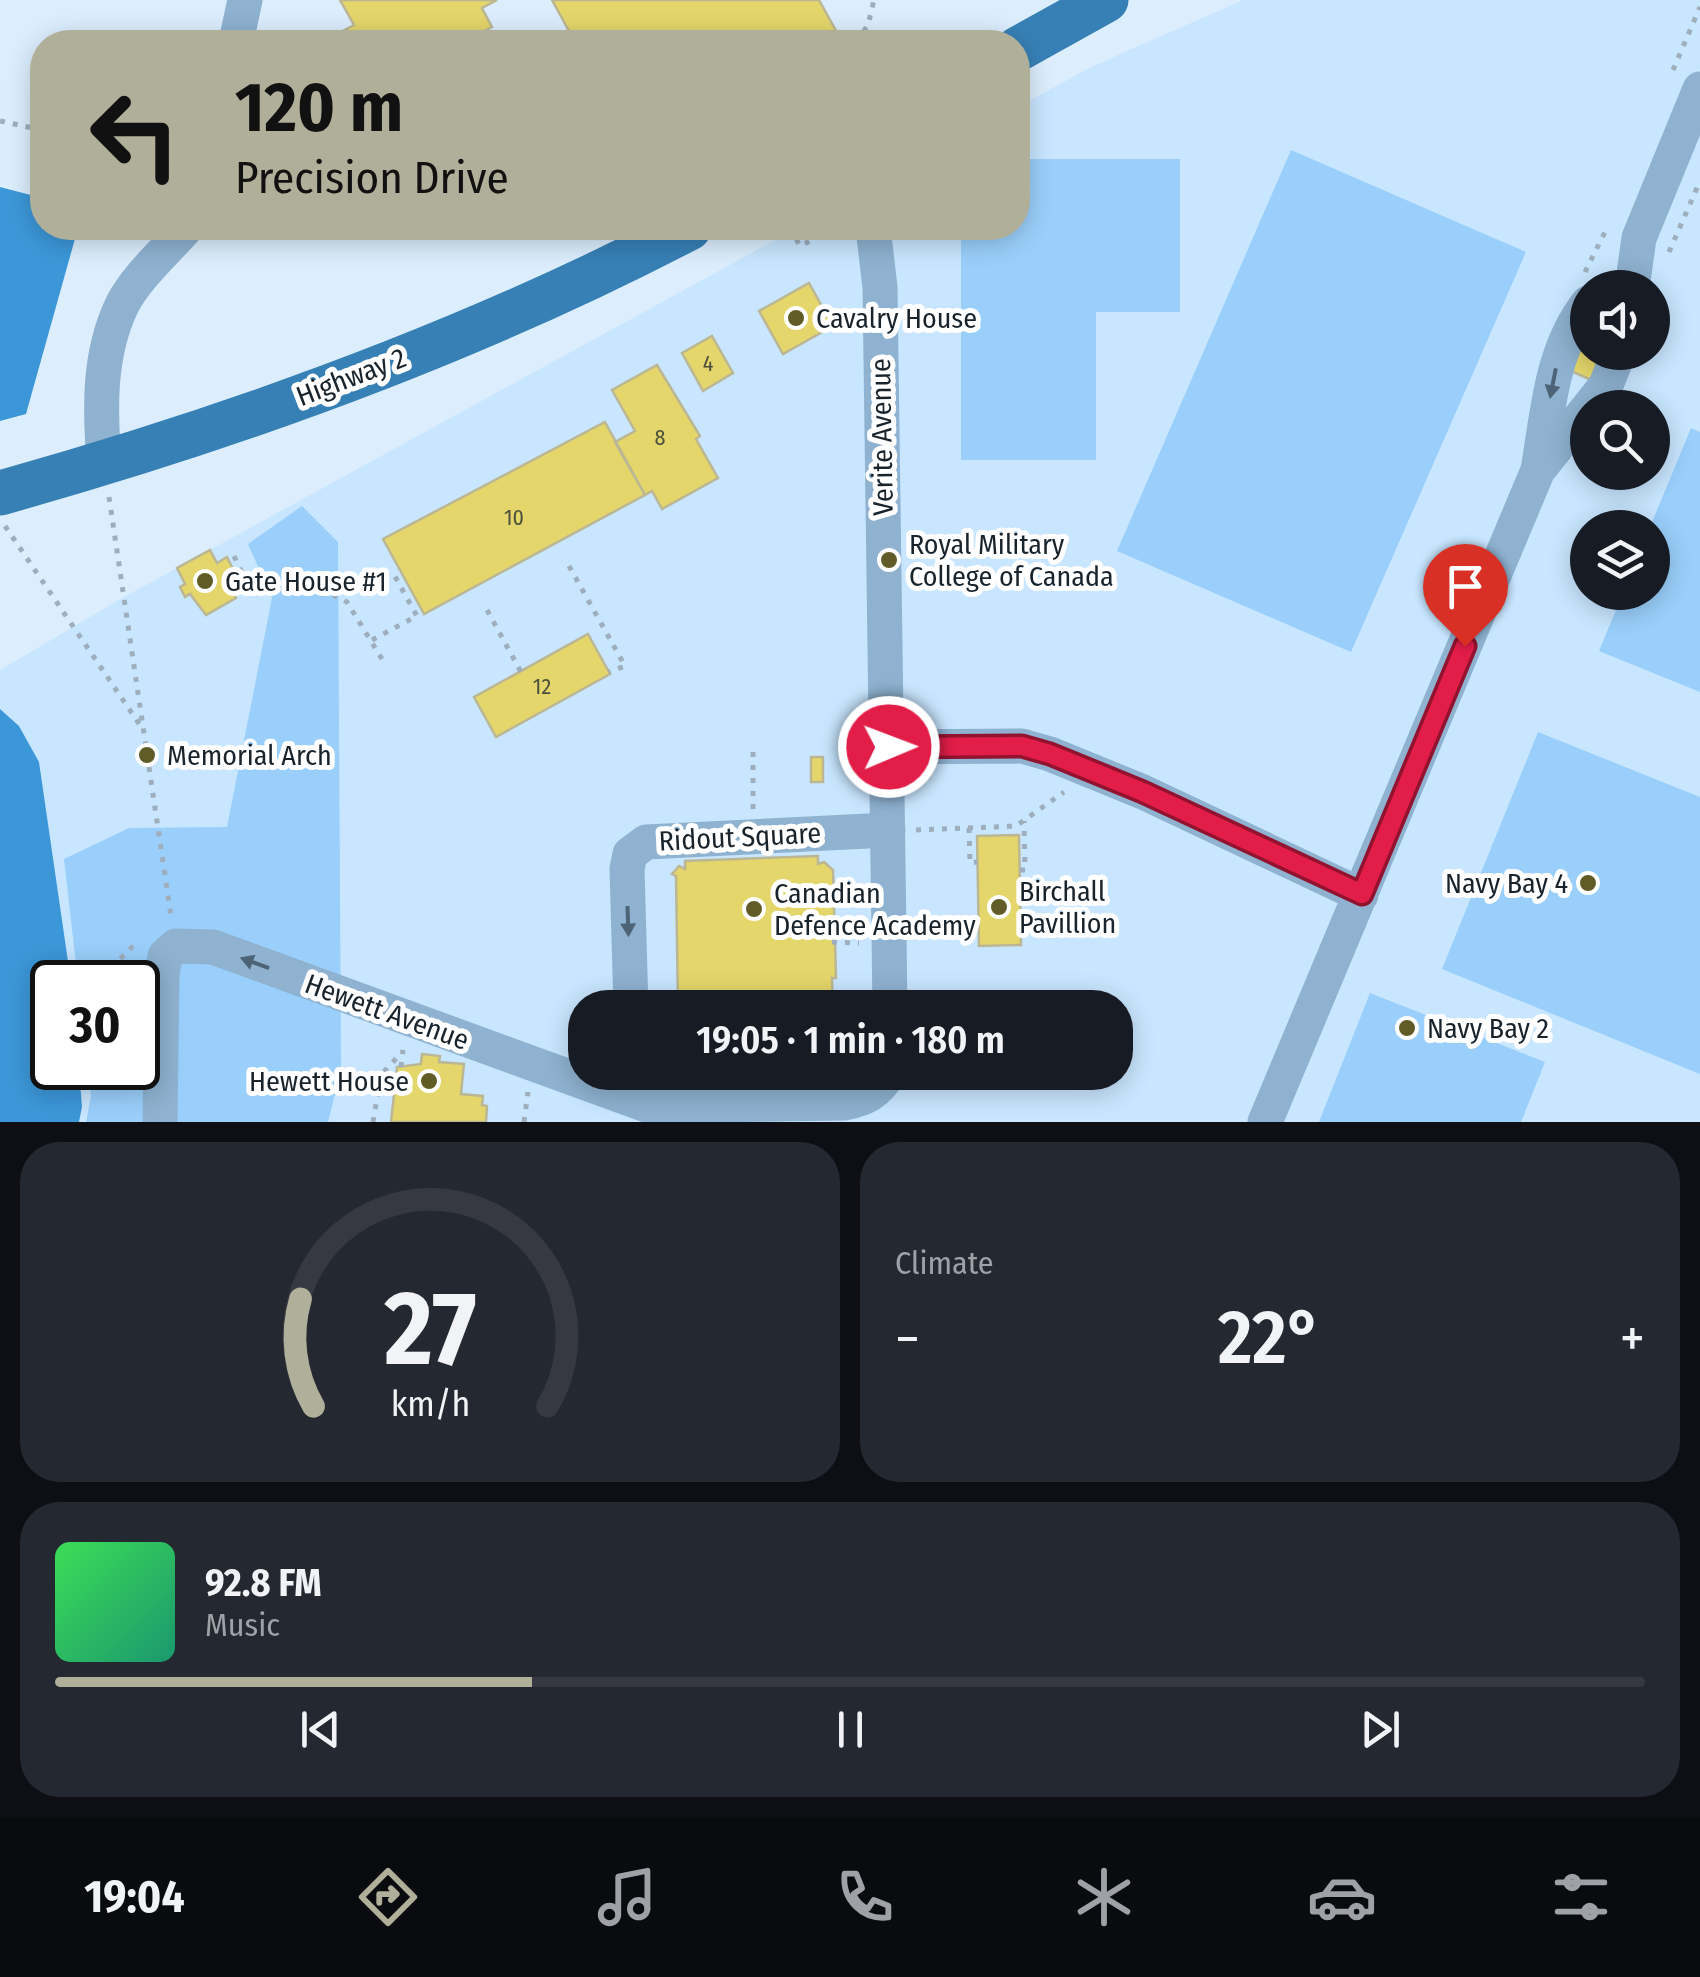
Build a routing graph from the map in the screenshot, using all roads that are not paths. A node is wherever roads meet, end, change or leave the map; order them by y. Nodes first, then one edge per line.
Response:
1 (245, 0) edge
2 (1106, 0) edge
3 (239, 30) edge
4 (1030, 42) edge
5 (1700, 89) edge
6 (1623, 232) junction
7 (176, 240) edge
8 (663, 240) edge
9 (874, 240) edge
10 (1601, 270) edge
11 (1629, 270) edge
12 (1570, 328) edge
13 (1570, 430) edge
14 (104, 464) junction
15 (1538, 470) junction
16 (1, 508) edge
17 (889, 747) junction
18 (900, 823) junction
19 (1362, 894) junction
20 (630, 990) edge
21 (891, 990) edge
22 (568, 1078) edge
23 (643, 1090) edge
24 (877, 1090) edge
25 (160, 1122) edge
26 (1265, 1122) edge

1 - 3 street
2 - 4 main road
5 - 6 street
6 - 10 street
6 - 11 street
7 - 14 street
8 - 14 main road, Highway 2
9 - 17 street, Verite Avenue
12 -> 15 street
13 - 15 street
14 - 16 main road, Highway 2
15 - 19 street
17 - 18 street, Verite Avenue
17 - 19 street
18 -> 20 street, Ridout Square
18 - 21 street, Verite Avenue
19 - 26 street
22 -> 25 street, Hewett Avenue
23 - 24 street, Hewett Avenue

